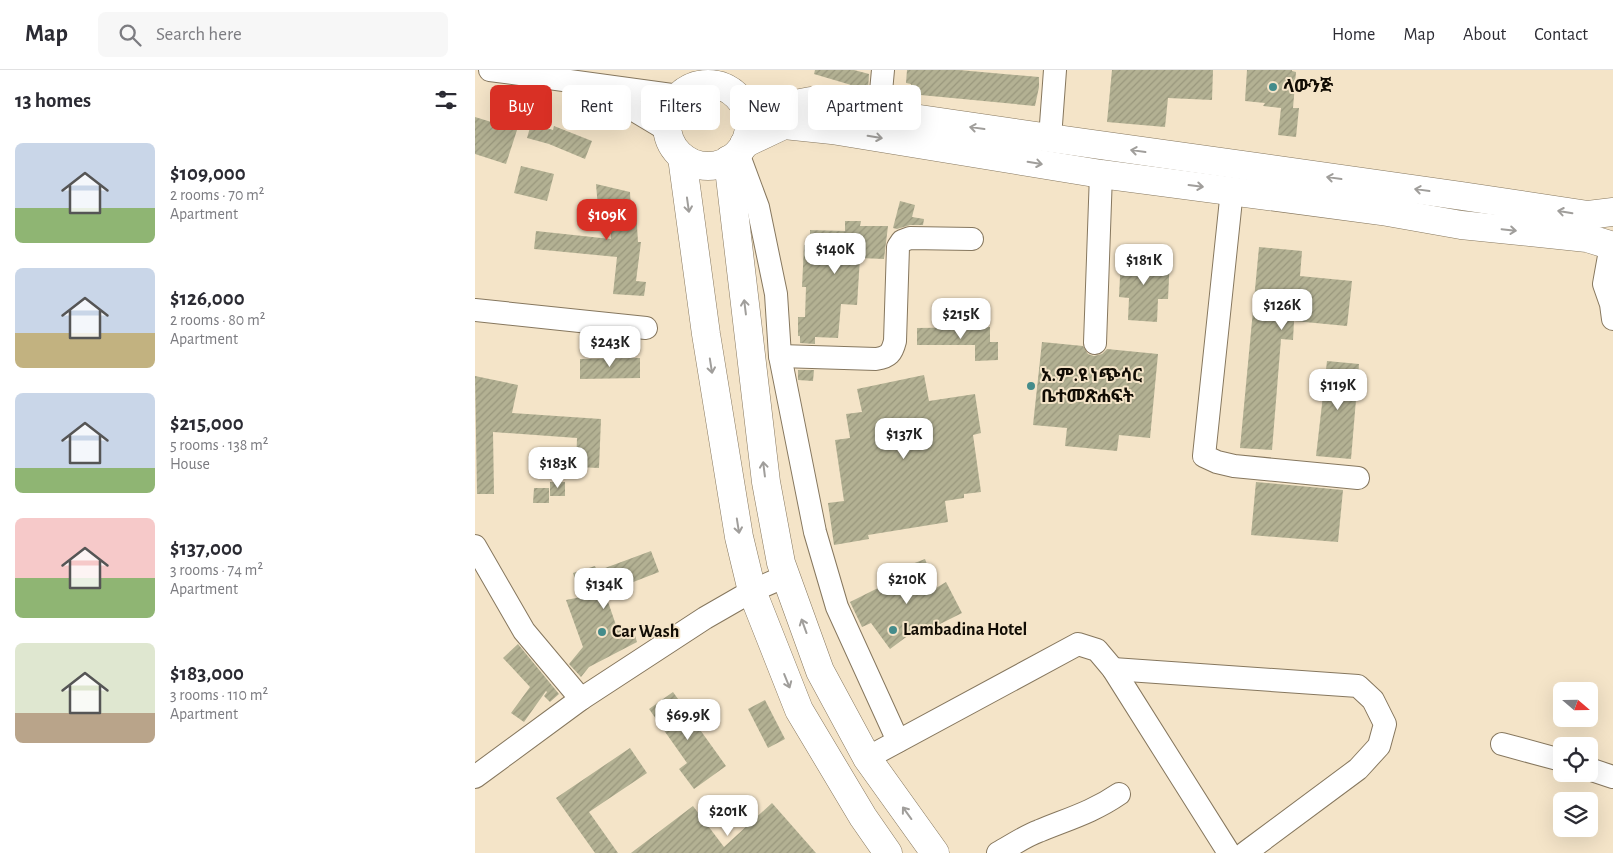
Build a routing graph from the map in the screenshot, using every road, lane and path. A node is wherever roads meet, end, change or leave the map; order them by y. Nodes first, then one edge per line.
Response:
1 (490, 70) edge
2 (883, 70) edge
3 (1055, 70) edge
4 (587, 82) junction
5 (683, 85) edge
6 (698, 85) edge
7 (715, 85) edge
8 (882, 85) edge
9 (641, 114) edge
10 (921, 119) edge
11 (667, 130) edge
12 (747, 130) edge
13 (1050, 138) junction
14 (736, 152) junction
15 (682, 157) junction
16 (1101, 174) junction
17 (1232, 190) junction
18 (1382, 198) junction
19 (1613, 212) edge
20 (972, 239) dead end
21 (1612, 245) edge
22 (475, 310) edge
23 (1612, 310) edge
24 (646, 328) dead end
25 (1095, 343) dead end
26 (781, 356) junction
27 (1358, 478) dead end
28 (475, 546) edge
29 (786, 576) junction
30 (752, 591) junction
31 (1113, 669) junction
32 (581, 699) junction
33 (898, 741) junction
34 (1502, 744) dead end
35 (867, 758) junction
36 (1553, 758) edge
37 (1598, 772) edge
38 (1613, 776) edge
39 (475, 777) edge
40 (1119, 794) dead end
41 (888, 853) edge
42 (935, 853) edge
43 (998, 853) edge
44 (1229, 853) edge
45 (1245, 853) edge

1 - 4 street
2 - 8 street
3 - 13 street
4 - 5 street
4 - 9 street
6 - 7 main road
13 -> 10 main road
11 - 15 main road
12 - 14 main road
18 -> 13 main road
14 - 15 main road
14 -> 16 main road
14 - 26 street
29 -> 14 main road
15 -> 30 main road
16 -> 17 main road
16 - 25 street
17 - 18 main road
17 - 27 street
19 -> 18 main road
18 -> 21 main road
20 - 26 street
21 - 23 street
22 - 24 street
26 - 33 street
28 - 32 street
29 - 30 street
35 -> 29 main road
30 - 32 street
30 -> 41 main road
31 - 33 street
31 - 44 street
31 - 45 street
32 - 39 street
33 - 35 street
34 - 36 street
42 -> 35 main road
37 - 38 street
40 - 43 street

